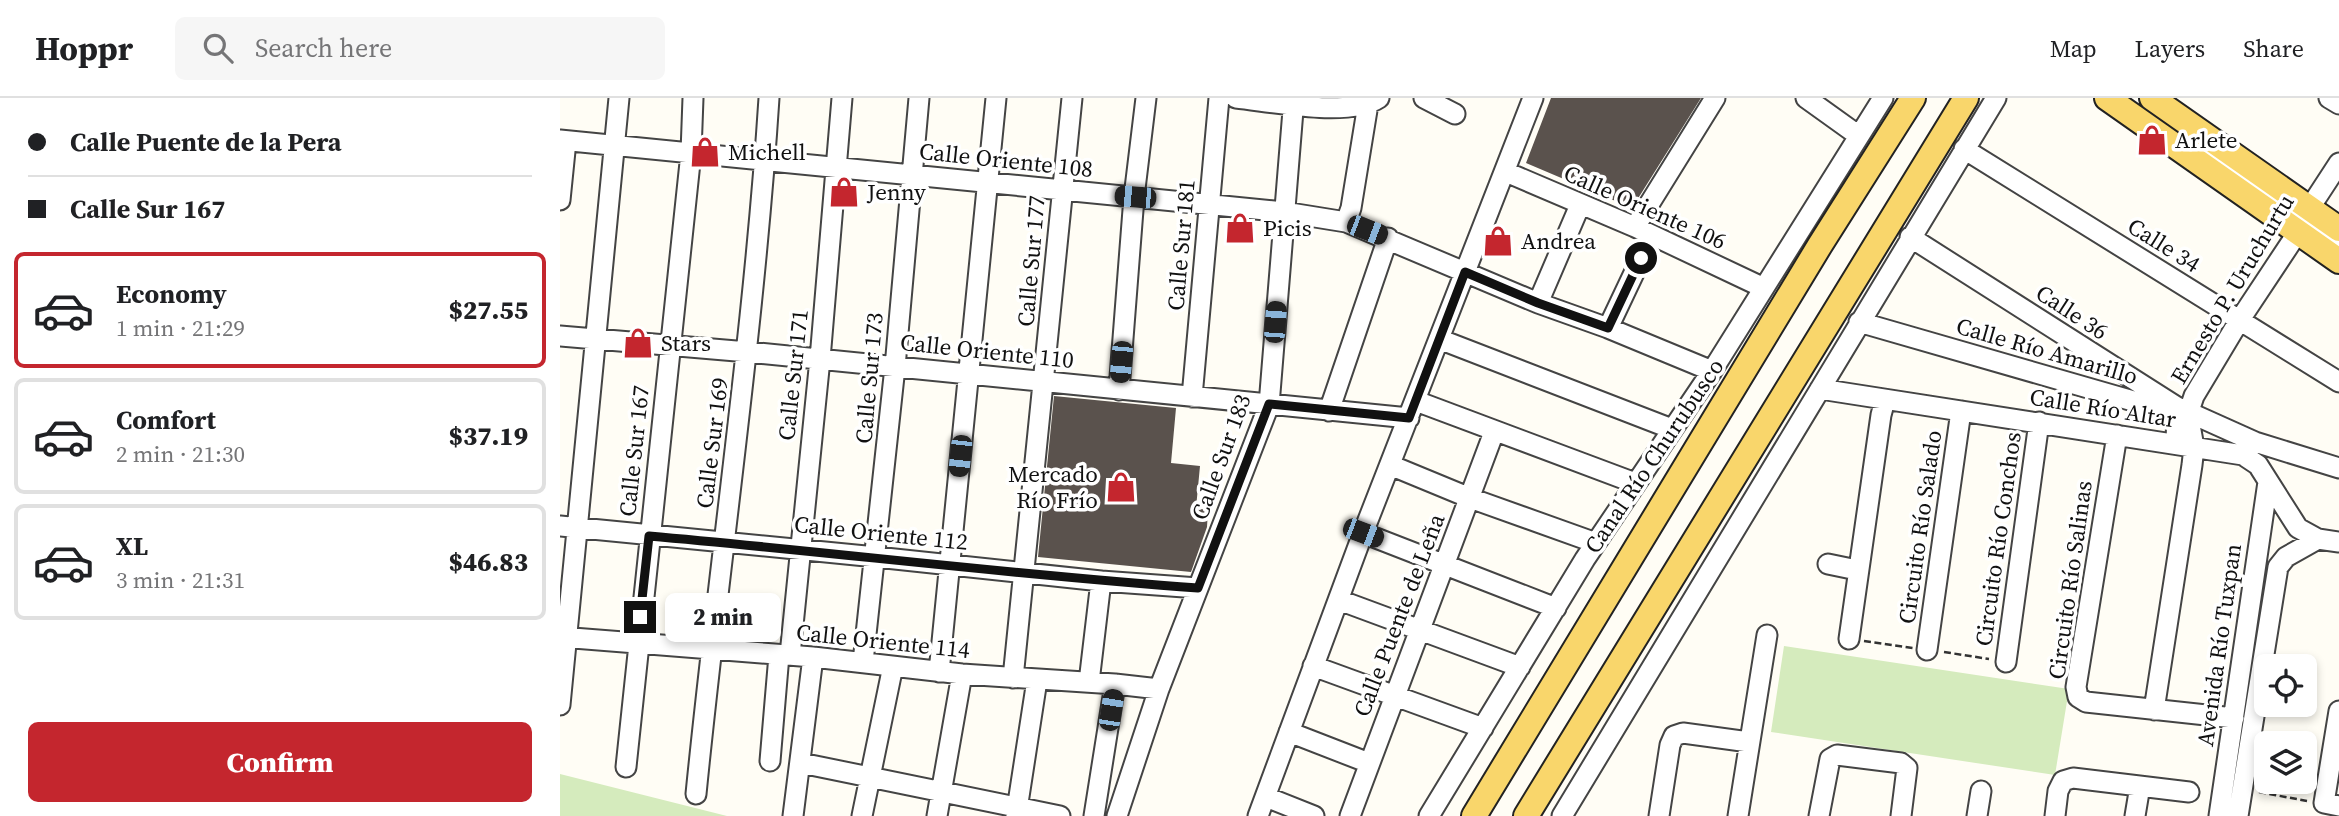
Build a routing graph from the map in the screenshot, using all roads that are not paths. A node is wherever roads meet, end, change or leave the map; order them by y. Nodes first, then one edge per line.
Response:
1 (618, 98) edge
2 (693, 98) edge
3 (769, 98) edge
4 (842, 98) edge
5 (919, 98) edge
6 (996, 98) edge
7 (1072, 98) edge
8 (1146, 98) edge
9 (1219, 98) edge
10 (1236, 98) edge
11 (1424, 98) edge
12 (1533, 98) edge
13 (1715, 98) edge
14 (1806, 98) edge
15 (1883, 98) edge
16 (1913, 98) edge
17 (1966, 98) edge
18 (1996, 98) edge
19 (2107, 98) edge
20 (2121, 98) edge
21 (2141, 98) edge
22 (2152, 98) edge
23 (2329, 98) edge
24 (1372, 100) edge
25 (1293, 101) edge
26 (2339, 104) edge
27 (1455, 114) dead end
28 (1859, 136) junction
29 (563, 140) edge
30 (615, 145) junction
31 (1964, 149) junction
32 (691, 153) junction
33 (765, 160) junction
34 (2339, 163) edge
35 (838, 168) junction
36 (1506, 172) junction
37 (2237, 173) junction
38 (912, 175) junction
39 (988, 182) junction
40 (1062, 190) junction
41 (1135, 197) junction
42 (560, 200) edge
43 (1210, 205) junction
44 (1580, 205) junction
45 (1283, 212) junction
46 (2304, 220) junction
47 (1346, 222) junction
48 (2339, 229) edge
49 (1643, 231) junction
50 (1910, 237) junction
51 (1388, 238) junction
52 (2339, 244) edge
53 (2339, 261) edge
54 (1465, 272) junction
55 (1765, 288) junction
56 (1538, 303) junction
57 (2239, 321) junction
58 (1859, 322) junction
59 (1608, 328) junction
60 (560, 336) edge
61 (597, 339) junction
62 (1439, 339) junction
63 (670, 346) junction
64 (748, 352) junction
65 (820, 359) junction
66 (895, 367) junction
67 (1712, 371) junction
68 (968, 374) junction
69 (1045, 382) junction
70 (2339, 382) edge
71 (1819, 389) junction
72 (1119, 390) junction
73 (1192, 397) junction
74 (1885, 400) junction
75 (1269, 404) junction
76 (1412, 410) junction
77 (1329, 411) junction
78 (1961, 411) junction
79 (2183, 411) junction
80 (2039, 422) junction
81 (1672, 429) junction
82 (1494, 432) junction
83 (2117, 435) junction
84 (2185, 446) junction
85 (1390, 465) junction
86 (2339, 468) edge
87 (2267, 482) junction
88 (1635, 483) junction
89 (1470, 498) junction
90 (569, 527) edge
91 (1363, 533) junction
92 (649, 536) junction
93 (2318, 539) junction
94 (2339, 542) edge
95 (725, 543) junction
96 (1596, 543) junction
97 (800, 550) junction
98 (876, 557) junction
99 (1445, 564) junction
100 (1828, 564) dead end
101 (949, 565) junction
102 (1857, 570) junction
103 (1024, 572) junction
104 (1101, 581) junction
105 (1198, 588) junction
106 (1339, 600) junction
107 (1556, 608) junction
108 (1420, 630) junction
109 (1767, 635) dead end
110 (563, 638) edge
111 (1849, 639) dead end
112 (638, 644) junction
113 (710, 650) junction
114 (1927, 650) dead end
115 (784, 655) junction
116 (813, 657) junction
117 (863, 662) junction
118 (2006, 662) dead end
119 (893, 666) junction
120 (1313, 666) junction
121 (1520, 667) junction
122 (939, 672) junction
123 (962, 674) junction
124 (1013, 678) junction
125 (1037, 680) junction
126 (1088, 682) junction
127 (1115, 684) junction
128 (1159, 689) junction
129 (1395, 696) junction
130 (560, 705) edge
131 (2154, 710) junction
132 (2339, 711) edge
133 (2234, 718) junction
134 (1482, 728) junction
135 (1289, 732) junction
136 (1749, 742) junction
137 (770, 761) dead end
138 (801, 763) junction
139 (1369, 763) junction
140 (626, 766) dead end
141 (868, 778) junction
142 (2140, 786) junction
143 (942, 791) junction
144 (1981, 791) dead end
145 (2189, 792) dead end
146 (696, 794) dead end
147 (1266, 797) junction
148 (2332, 805) edge
149 (1016, 811) edge
150 (793, 816) edge
151 (862, 816) edge
152 (937, 816) edge
153 (1060, 816) edge
154 (1094, 816) edge
155 (1117, 816) edge
156 (1258, 816) edge
157 (1314, 816) edge
158 (1350, 816) edge
159 (1429, 816) edge
160 (1474, 816) edge
161 (1526, 816) edge
162 (1562, 816) edge
163 (1659, 816) edge
164 (1738, 816) edge
165 (1819, 816) edge
166 (1901, 816) edge
167 (1977, 816) edge
168 (2055, 816) edge
169 (2135, 816) edge
170 (2218, 816) edge
171 (2238, 816) edge

1 - 30 street
2 - 32 street, Calle Sur 167
3 - 33 street, Calle Sur 169
4 - 35 street, Calle Sur 171
5 - 38 street, Calle Sur 173
6 - 39 street
7 - 40 street, Calle Sur 177
8 - 41 street
9 - 43 street, Calle Sur 181
10 - 25 street
11 - 27 street
12 - 36 street
13 - 49 street
14 - 28 street
15 - 28 street, Canal Río Churubusco
16 - 160 main road, Canal Río Churubusco
17 - 161 main road
18 - 31 street
19 - 46 main road
20 - 37 street
21 - 37 street
22 - 46 main road
23 - 26 street
24 - 25 street
24 - 47 street
25 - 45 street, Calle Sur 183
28 - 55 street, Canal Río Churubusco
29 - 30 street, Calle Oriente 108
29 - 42 street
30 - 32 street, Calle Oriente 108
30 - 61 street
31 - 50 street
31 - 57 street, Calle 34
32 - 33 street, Calle Oriente 108
32 - 63 street, Calle Sur 167
33 - 35 street, Calle Oriente 108
33 - 64 street, Calle Sur 169
34 - 46 street, Ernesto P. Uruchurtu
35 - 38 street, Calle Oriente 108
35 - 65 street, Calle Sur 171
36 - 44 street, Calle Oriente 106
36 - 54 street
37 - 46 street
38 - 39 street, Calle Oriente 108
38 - 66 street, Calle Sur 173
39 - 40 street, Calle Oriente 108
39 - 68 street
40 - 41 street, Calle Oriente 108
40 - 69 street, Calle Sur 177
41 - 43 street, Calle Oriente 108
41 - 72 street
43 - 45 street, Calle Oriente 108
43 - 73 street, Calle Sur 181
44 - 49 street, Calle Oriente 106
44 - 56 street
45 - 47 street, Calle Oriente 108
45 - 75 street, Calle Sur 183
46 - 48 main road
46 - 52 street
46 - 53 main road
46 - 57 street, Ernesto P. Uruchurtu
47 - 51 street, Calle Oriente 108
49 - 55 street, Calle Oriente 106
49 - 59 street
50 - 58 street
50 - 79 street, Calle 36
51 - 54 street, Calle Oriente 108
51 - 77 street
54 - 56 street, Calle Oriente 108
54 - 62 street
55 - 67 street, Canal Río Churubusco
56 - 59 street, Calle Oriente 108
57 - 70 street, Calle 34
57 - 79 street, Ernesto P. Uruchurtu
58 - 71 street
58 - 79 street, Calle Río Amarillo
59 - 67 street, Calle Oriente 108
60 - 61 street, Calle Oriente 110
61 - 63 street, Calle Oriente 110
61 - 90 street
62 - 76 street
62 - 81 street
63 - 64 street, Calle Oriente 110
63 - 92 street, Calle Sur 167
64 - 65 street, Calle Oriente 110
64 - 95 street, Calle Sur 169
65 - 66 street, Calle Oriente 110
65 - 97 street, Calle Sur 171
66 - 68 street, Calle Oriente 110
66 - 98 street, Calle Sur 173
67 - 81 street, Canal Río Churubusco
68 - 69 street, Calle Oriente 110
68 - 101 street
69 - 72 street, Calle Oriente 110
69 - 103 street, Calle Sur 177
71 - 74 street, Calle Río Altar
71 - 162 street
72 - 73 street, Calle Oriente 110
73 - 75 street, Calle Oriente 110
74 - 78 street, Calle Río Altar
74 - 102 street
75 - 77 street, Calle Oriente 110
75 - 105 street, Calle Sur 183
76 - 77 street, Calle Oriente 110
76 - 82 street, Calle Oriente 110
76 - 85 street
78 - 80 street, Calle Río Altar
78 - 114 street, Circuito Río Salado
79 - 84 street
79 - 86 street, Calle Río Amarillo
80 - 83 street, Calle Río Altar
80 - 118 street, Circuito Río Conchos
81 - 88 street, Canal Río Churubusco
82 - 88 street, Calle Oriente 110
82 - 89 street, Calle Puente de Leña
83 - 84 street, Calle Río Altar
83 - 131 street, Circuito Río Salinas
84 - 87 street, Calle Río Altar
84 - 131 street
85 - 89 street
85 - 91 street
87 - 93 street, Calle Río Altar
87 - 133 street, Avenida Río Tuxpan
88 - 96 street, Canal Río Churubusco
89 - 96 street
89 - 99 street, Calle Puente de Leña
90 - 92 street, Calle Oriente 112
90 - 110 street
91 - 99 street
91 - 106 street
92 - 95 street, Calle Oriente 112
92 - 112 street, Calle Sur 167
93 - 94 street
93 - 171 street, Avenida Río Tuxpan
95 - 97 street, Calle Oriente 112
95 - 113 street, Calle Sur 169
96 - 107 street, Canal Río Churubusco
97 - 98 street, Calle Oriente 112
97 - 115 street, Calle Sur 171
98 - 101 street, Calle Oriente 112
98 - 117 street, Calle Sur 173
99 - 107 street
99 - 108 street, Calle Puente de Leña
100 - 102 street
101 - 103 street, Calle Oriente 112
101 - 122 street
102 - 111 street
103 - 104 street, Calle Oriente 112
103 - 124 street, Calle Sur 177
104 - 105 street, Calle Oriente 112
104 - 126 street
105 - 128 street, Calle Sur 183
106 - 108 street
106 - 120 street
107 - 121 street, Canal Río Churubusco
108 - 121 street
108 - 129 street, Calle Puente de Leña
109 - 136 street
110 - 112 street, Calle Oriente 114
110 - 130 street
112 - 113 street, Calle Oriente 114
112 - 140 street, Calle Sur 167
113 - 115 street, Calle Oriente 114
113 - 146 street, Calle Sur 169
115 - 116 street, Calle Oriente 114
115 - 137 street, Calle Sur 171
116 - 117 street, Calle Oriente 114
116 - 138 street
117 - 119 street, Calle Oriente 114
119 - 122 street, Calle Oriente 114
119 - 141 street
120 - 129 street
120 - 135 street
121 - 134 street, Canal Río Churubusco
122 - 123 street, Calle Oriente 114
123 - 124 street, Calle Oriente 114
123 - 143 street
124 - 125 street, Calle Oriente 114
125 - 126 street, Calle Oriente 114
125 - 149 street
126 - 127 street, Calle Oriente 114
127 - 128 street, Calle Oriente 114
127 - 154 street
128 - 155 street, Calle Sur 183
129 - 134 street
129 - 139 street, Calle Puente de Leña
131 - 133 street, Circuito Río Salinas
132 - 148 street
133 - 170 street, Avenida Río Tuxpan
134 - 159 street, Canal Río Churubusco
135 - 139 street
135 - 147 street
136 - 163 street
136 - 164 street
138 - 141 street
138 - 150 street
139 - 158 street, Calle Puente de Leña
141 - 143 street
141 - 151 street
142 - 145 street
142 - 168 street
142 - 169 street
143 - 149 street
143 - 152 street
144 - 167 street
147 - 156 street
147 - 157 street
149 - 153 street
165 - 166 street

